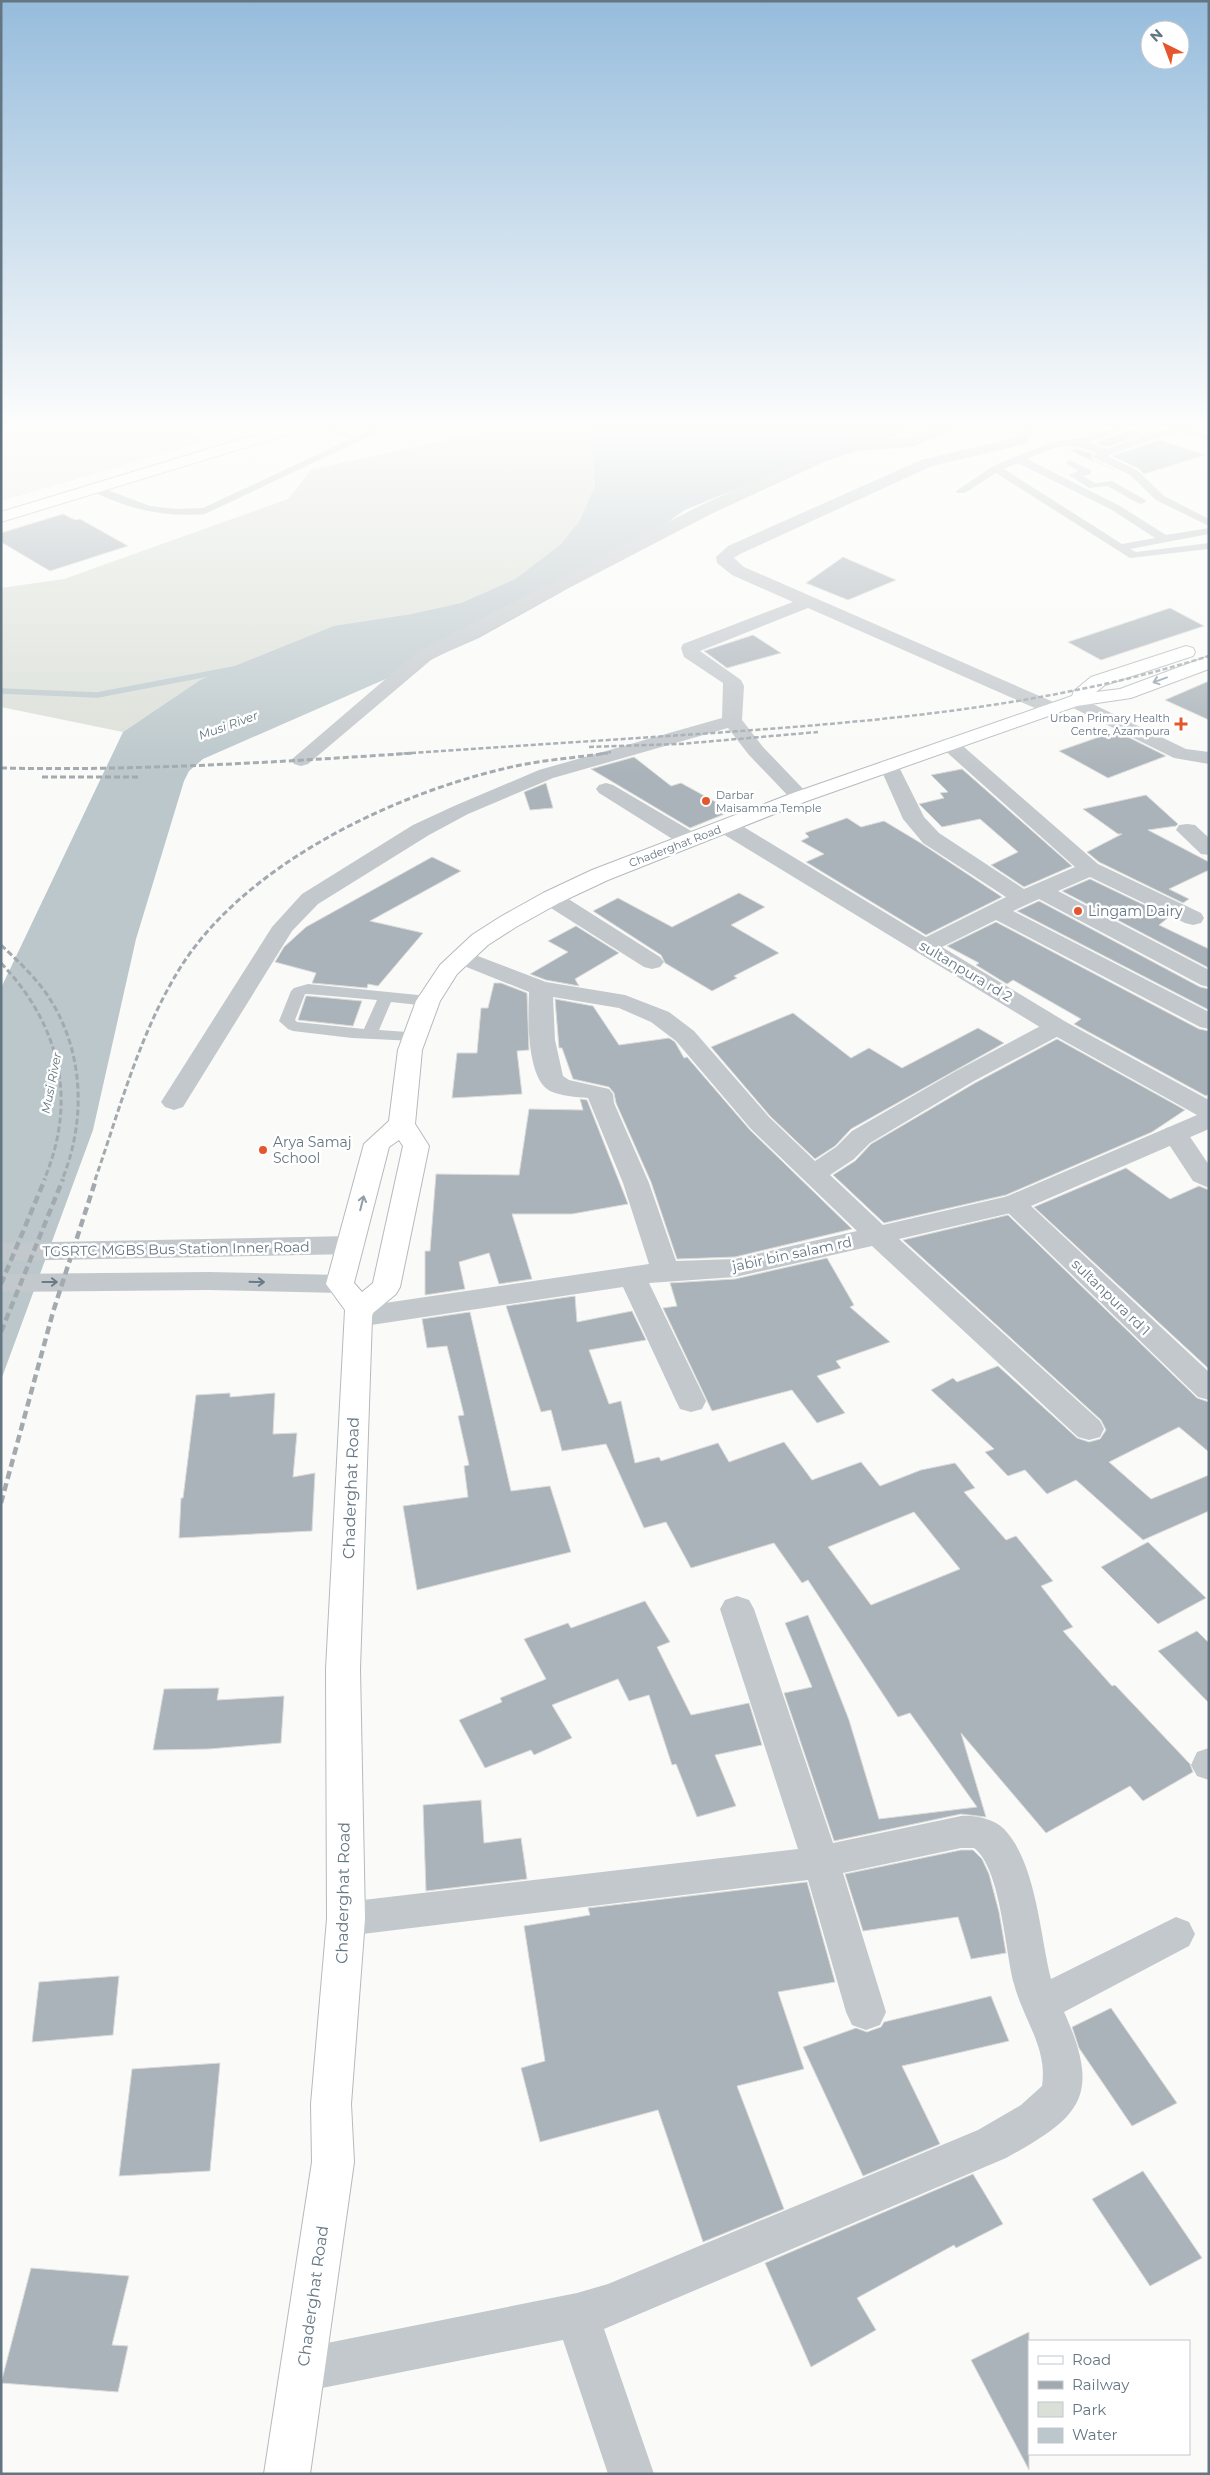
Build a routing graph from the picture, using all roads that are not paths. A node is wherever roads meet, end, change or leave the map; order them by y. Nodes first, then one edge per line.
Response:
1 (641, 544) edge
2 (748, 544) edge
3 (1115, 544) edge
4 (1137, 544) edge
5 (1209, 546) edge
6 (1121, 547) junction
7 (808, 602) junction
8 (1209, 644) edge
9 (1209, 662) edge
10 (1074, 701) junction
11 (1052, 708) junction
12 (732, 721) junction
13 (950, 744) junction
14 (1209, 758) edge
15 (301, 760) dead end
16 (888, 765) junction
17 (606, 789) dead end
18 (800, 797) junction
19 (726, 826) junction
20 (1187, 830) dead end
21 (690, 840) junction
22 (1209, 849) edge
23 (1090, 869) junction
24 (1031, 894) junction
25 (551, 898) junction
26 (996, 911) junction
27 (1193, 918) dead end
28 (926, 946) junction
29 (462, 957) junction
30 (652, 962) dead end
31 (1209, 980) edge
32 (541, 988) junction
33 (386, 997) junction
34 (428, 1001) junction
35 (1205, 1014) edge
36 (1057, 1027) junction
37 (369, 1034) junction
38 (415, 1036) junction
39 (174, 1102) dead end
40 (1209, 1111) edge
41 (1209, 1119) edge
42 (402, 1124) junction
43 (1175, 1134) junction
44 (815, 1173) junction
45 (1209, 1180) edge
46 (1013, 1204) junction
47 (877, 1235) junction
48 (352, 1245) junction
49 (1, 1252) edge
50 (665, 1272) junction
51 (632, 1277) junction
52 (1, 1283) edge
53 (353, 1303) junction
54 (1209, 1390) edge
55 (691, 1401) dead end
56 (1089, 1429) dead end
57 (737, 1609) dead end
58 (821, 1862) junction
59 (346, 1920) junction
60 (1176, 1934) dead end
61 (1041, 2004) junction
62 (866, 2012) dead end
63 (577, 2316) junction
64 (302, 2370) junction
65 (287, 2474) edge
66 (631, 2474) edge

1 - 15 street
2 - 7 street
3 - 6 lane
4 - 6 lane
5 - 6 lane
7 - 11 street
7 - 12 street
8 - 10 main road, Chaderghat Road
9 -> 10 main road, Chaderghat Road
10 - 11 main road, Chaderghat Road
10 - 14 street
11 - 13 main road, Chaderghat Road
12 - 18 street
12 - 39 street
13 - 16 main road, Chaderghat Road
13 - 23 street
16 - 18 main road, Chaderghat Road
16 - 24 street
17 - 21 street
18 - 19 main road, Chaderghat Road
19 - 21 main road, Chaderghat Road
19 - 28 street, sultanpura rd 2
20 - 22 street
21 - 25 main road, Chaderghat Road
23 - 24 street
23 - 27 street
24 - 26 street
24 - 31 street
25 - 29 main road, Chaderghat Road
25 - 30 street
26 - 28 street
26 - 35 street
28 - 36 street, sultanpura rd 2
29 - 32 street
29 - 34 main road, Chaderghat Road
32 - 44 street
32 - 50 street
33 - 34 lane
33 - 37 lane
33 - 37 lane
34 - 38 main road, Chaderghat Road
36 - 40 street, sultanpura rd 2
36 - 44 street
37 - 38 lane
38 - 42 main road, Chaderghat Road
41 - 43 street, jabir bin salam rd
48 -> 42 main road, Chaderghat Road
42 - 53 main road
43 - 45 street
43 - 46 street, jabir bin salam rd
44 - 47 street
46 - 47 street, jabir bin salam rd
46 - 54 street, sultanpura rd 1
47 - 50 street, jabir bin salam rd
47 - 56 street
48 - 49 street, TGSRTC MGBS Bus Station Inner Road
48 - 53 main road, Chaderghat Road
50 - 51 street, jabir bin salam rd
51 - 53 street, jabir bin salam rd
51 - 55 street
52 -> 53 street
53 - 59 main road, Chaderghat Road
57 - 58 street
58 - 59 street
58 - 61 street
58 - 62 street
59 - 64 main road, Chaderghat Road
60 - 61 street
61 - 63 street
63 - 64 street
63 - 66 street
64 - 65 main road, Chaderghat Road

